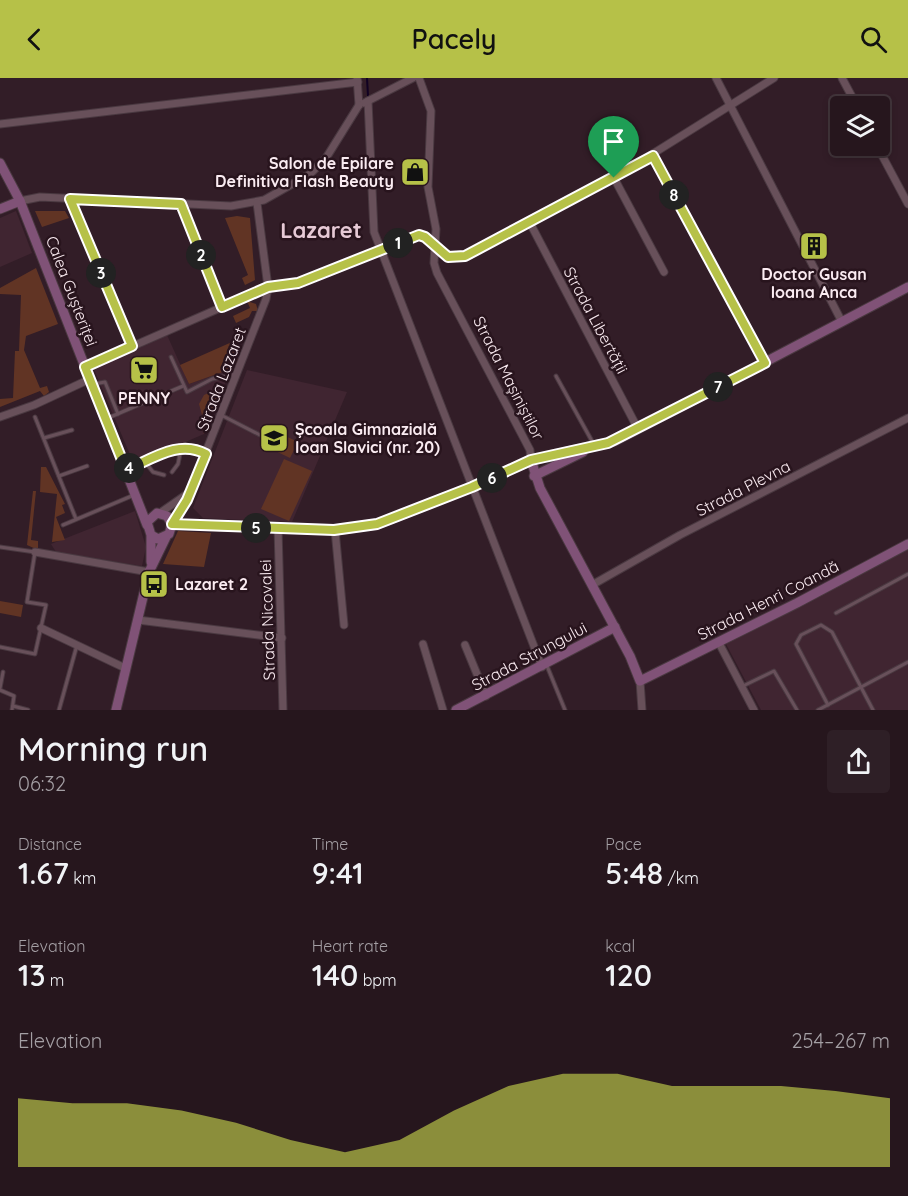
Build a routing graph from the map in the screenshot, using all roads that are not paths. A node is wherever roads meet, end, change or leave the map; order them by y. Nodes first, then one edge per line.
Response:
1 (413, 78) edge
2 (419, 78) edge
3 (716, 78) edge
4 (774, 78) edge
5 (842, 78) edge
6 (358, 80) edge
7 (852, 96) edge
8 (368, 101) junction
9 (359, 105) junction
10 (730, 106) junction
11 (0, 124) edge
12 (653, 156) junction
13 (882, 156) edge
14 (0, 163) edge
15 (614, 178) junction
16 (70, 199) junction
17 (20, 201) junction
18 (257, 203) junction
19 (181, 204) junction
20 (908, 204) edge
21 (0, 209) edge
22 (530, 223) junction
23 (435, 247) junction
24 (380, 251) junction
25 (664, 272) dead end
26 (268, 287) junction
27 (908, 287) edge
28 (222, 307) junction
29 (842, 322) junction
30 (132, 346) junction
31 (171, 357) dead end
32 (765, 363) junction
33 (85, 367) junction
34 (238, 374) junction
35 (556, 376) dead end
36 (91, 382) junction
37 (183, 386) junction
38 (118, 414) junction
39 (221, 415) junction
40 (0, 417) edge
41 (35, 417) dead end
42 (908, 418) edge
43 (106, 419) junction
44 (638, 429) junction
45 (72, 430) dead end
46 (260, 435) dead end
47 (44, 438) junction
48 (593, 447) junction
49 (181, 449) junction
50 (206, 454) junction
51 (531, 460) junction
52 (145, 462) junction
53 (87, 466) dead end
54 (126, 470) junction
55 (172, 472) dead end
56 (164, 475) dead end
57 (59, 476) junction
58 (534, 477) junction
59 (472, 487) junction
60 (190, 492) junction
61 (137, 497) junction
62 (157, 514) junction
63 (76, 519) junction
64 (172, 523) junction
65 (63, 525) dead end
66 (147, 525) junction
67 (278, 528) junction
68 (334, 530) junction
69 (151, 535) junction
70 (166, 537) junction
71 (908, 544) edge
72 (0, 547) edge
73 (34, 552) junction
74 (150, 569) junction
75 (908, 574) edge
76 (592, 585) junction
77 (836, 613) dead end
78 (138, 620) junction
79 (344, 625) dead end
80 (615, 627) junction
81 (41, 628) junction
82 (282, 638) junction
83 (719, 642) junction
84 (423, 644) dead end
85 (77, 645) junction
86 (465, 645) dead end
87 (0, 647) edge
88 (908, 662) edge
89 (544, 666) junction
90 (126, 668) junction
91 (3, 672) dead end
92 (640, 681) junction
93 (742, 686) junction
94 (861, 687) junction
95 (0, 689) edge
96 (486, 696) junction
97 (828, 705) junction
98 (12, 708) edge
99 (460, 709) edge
100 (28, 710) edge
101 (59, 710) edge
102 (116, 710) edge
103 (283, 710) edge
104 (443, 710) edge
105 (565, 710) edge
106 (642, 710) edge
107 (754, 710) edge
108 (797, 710) edge
109 (818, 710) edge
110 (873, 710) edge

1 - 8 street
2 - 23 street, Strada Mașiniștilor
3 - 10 street
4 - 10 street
5 - 7 street
6 - 9 street
6 - 11 street
8 - 9 street
8 - 24 street
9 - 18 street
10 - 12 street
10 - 29 street
12 - 15 street
12 - 32 street
13 - 20 street
14 - 17 street, Calea Gușteriței
15 - 22 street
15 - 25 street
16 - 17 street
16 - 19 street
16 - 30 lane
17 - 21 street
17 - 33 street, Calea Gușteriței
18 - 19 street
18 - 26 street, Strada Lazaret
19 - 28 lane
22 - 23 street
22 - 44 street, Strada Libertății
23 - 24 street
23 - 51 street, Strada Mașiniștilor
24 - 26 street
24 - 59 street
26 - 28 street
26 - 34 street, Strada Lazaret
27 - 29 street
28 - 30 street
29 - 32 street
30 - 33 street
31 - 37 lane
32 - 44 street
33 - 36 street, Calea Gușteriței
34 - 37 lane
34 - 39 street, Strada Lazaret
35 - 48 lane
36 - 38 lane
36 - 40 street
36 - 43 street, Calea Gușteriței
37 - 38 lane
38 - 43 lane
39 - 46 lane
39 - 50 street, Strada Lazaret
41 - 47 lane
42 - 76 street, Strada Plevna
43 - 54 street, Calea Gușteriței
44 - 48 street
45 - 47 lane
47 - 57 lane
48 - 51 street
48 - 58 street
49 - 50 lane
49 - 52 lane
49 - 55 lane
50 - 60 street, Strada Lazaret
51 - 58 street, Strada Mașiniștilor
51 - 59 street
52 - 54 lane
52 - 56 lane
53 - 57 lane
54 - 61 street, Calea Gușteriței
57 - 63 lane
58 - 76 street, Strada Mașiniștilor
59 - 68 street
59 - 89 street
60 - 62 street
60 - 64 street, Strada Lazaret
61 - 62 street, Calea Gușteriței
61 - 63 lane
61 - 66 street, Calea Gușteriței
62 - 64 street
62 - 66 street
63 - 65 lane
64 - 67 street
64 - 70 street
66 - 69 street
67 - 68 street
67 - 82 street, Strada Nicovalei
68 - 79 street
69 - 70 street
69 - 74 street
70 - 74 street
71 - 83 street, Strada Henri Coandă
72 - 73 lane
73 - 74 street
73 - 81 lane
74 - 78 street
75 - 77 lane
76 - 80 street, Strada Mașiniștilor
78 - 82 street
78 - 90 street
80 - 89 street, Strada Strungului
80 - 92 street, Strada Mașiniștilor
81 - 85 street
81 - 87 lane
82 - 103 street, Strada Nicovalei
83 - 92 street, Strada Henri Coandă
83 - 93 street
84 - 104 street
85 - 90 street
85 - 101 lane
86 - 96 street
88 - 94 lane
89 - 96 street, Strada Strungului
89 - 105 lane
90 - 102 street
91 - 95 lane
92 - 106 street, Strada Mașiniștilor
93 - 107 street
93 - 108 lane
94 - 97 lane
94 - 97 lane
94 - 110 lane
95 - 98 lane
96 - 99 street, Strada Strungului
97 - 109 lane
98 - 100 lane

